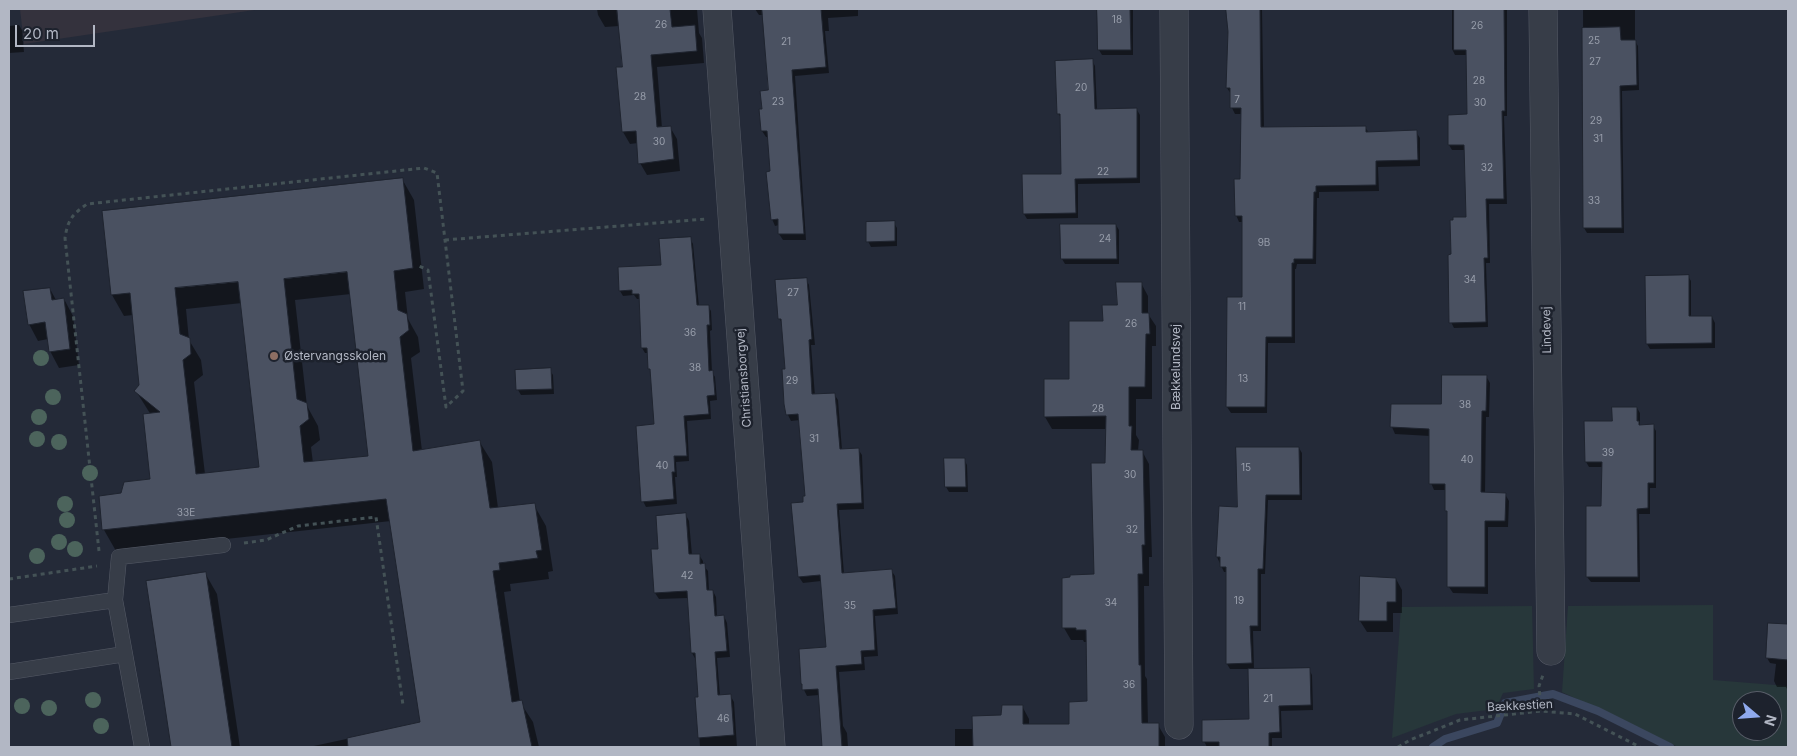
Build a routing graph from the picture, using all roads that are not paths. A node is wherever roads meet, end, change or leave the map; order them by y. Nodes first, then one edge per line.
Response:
1 (717, 9) edge
2 (1174, 9) edge
3 (1544, 9) edge
4 (223, 545) road end
5 (115, 600) junction
6 (9, 615) edge
7 (1551, 651) dead end
8 (124, 654) junction
9 (9, 672) edge
10 (1179, 725) dead end
11 (142, 747) edge
12 (771, 747) edge

1 - 12 street, Christiansborgvej
2 - 10 street, Bækkelundsvej
3 - 7 street, Lindevej
4 - 5 lane
5 - 6 lane
5 - 8 lane
8 - 9 lane
8 - 11 lane

